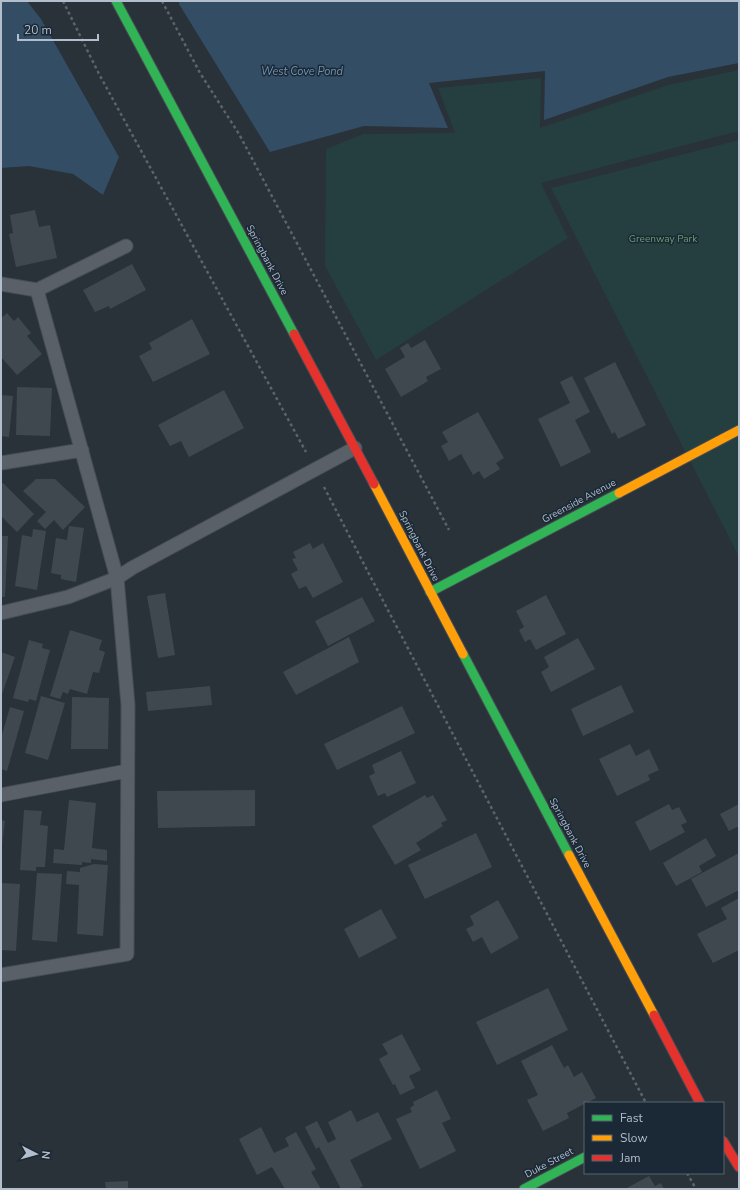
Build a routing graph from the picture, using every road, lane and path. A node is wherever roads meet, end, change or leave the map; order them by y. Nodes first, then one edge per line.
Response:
1 (62, 1) edge
2 (116, 1) edge
3 (162, 1) edge
4 (126, 246) dead end
5 (1, 284) edge
6 (37, 290) junction
7 (739, 430) edge
8 (355, 448) junction
9 (82, 450) junction
10 (1, 464) edge
11 (315, 469) junction
12 (449, 530) dead end
13 (117, 578) junction
14 (430, 592) junction
15 (1, 613) edge
16 (127, 771) junction
17 (1, 795) edge
18 (1, 975) edge
19 (645, 1102) edge
20 (699, 1102) edge
21 (724, 1143) edge
22 (584, 1157) edge
23 (739, 1167) edge
24 (688, 1174) edge
25 (524, 1189) edge
26 (696, 1189) edge

1 - 11 path
2 - 8 main road, Springbank Drive
3 - 12 path
4 - 6 lane
5 - 6 lane
6 - 9 lane
7 - 14 main road, Greenside Avenue
8 - 11 lane
8 - 14 main road, Springbank Drive
9 - 10 lane
9 - 13 lane
11 - 13 lane
11 - 19 path
13 - 15 lane
13 - 16 lane
14 - 20 main road, Springbank Drive
16 - 17 lane
16 - 18 lane
21 - 23 main road
22 - 25 main road, Duke Street
24 - 26 path

